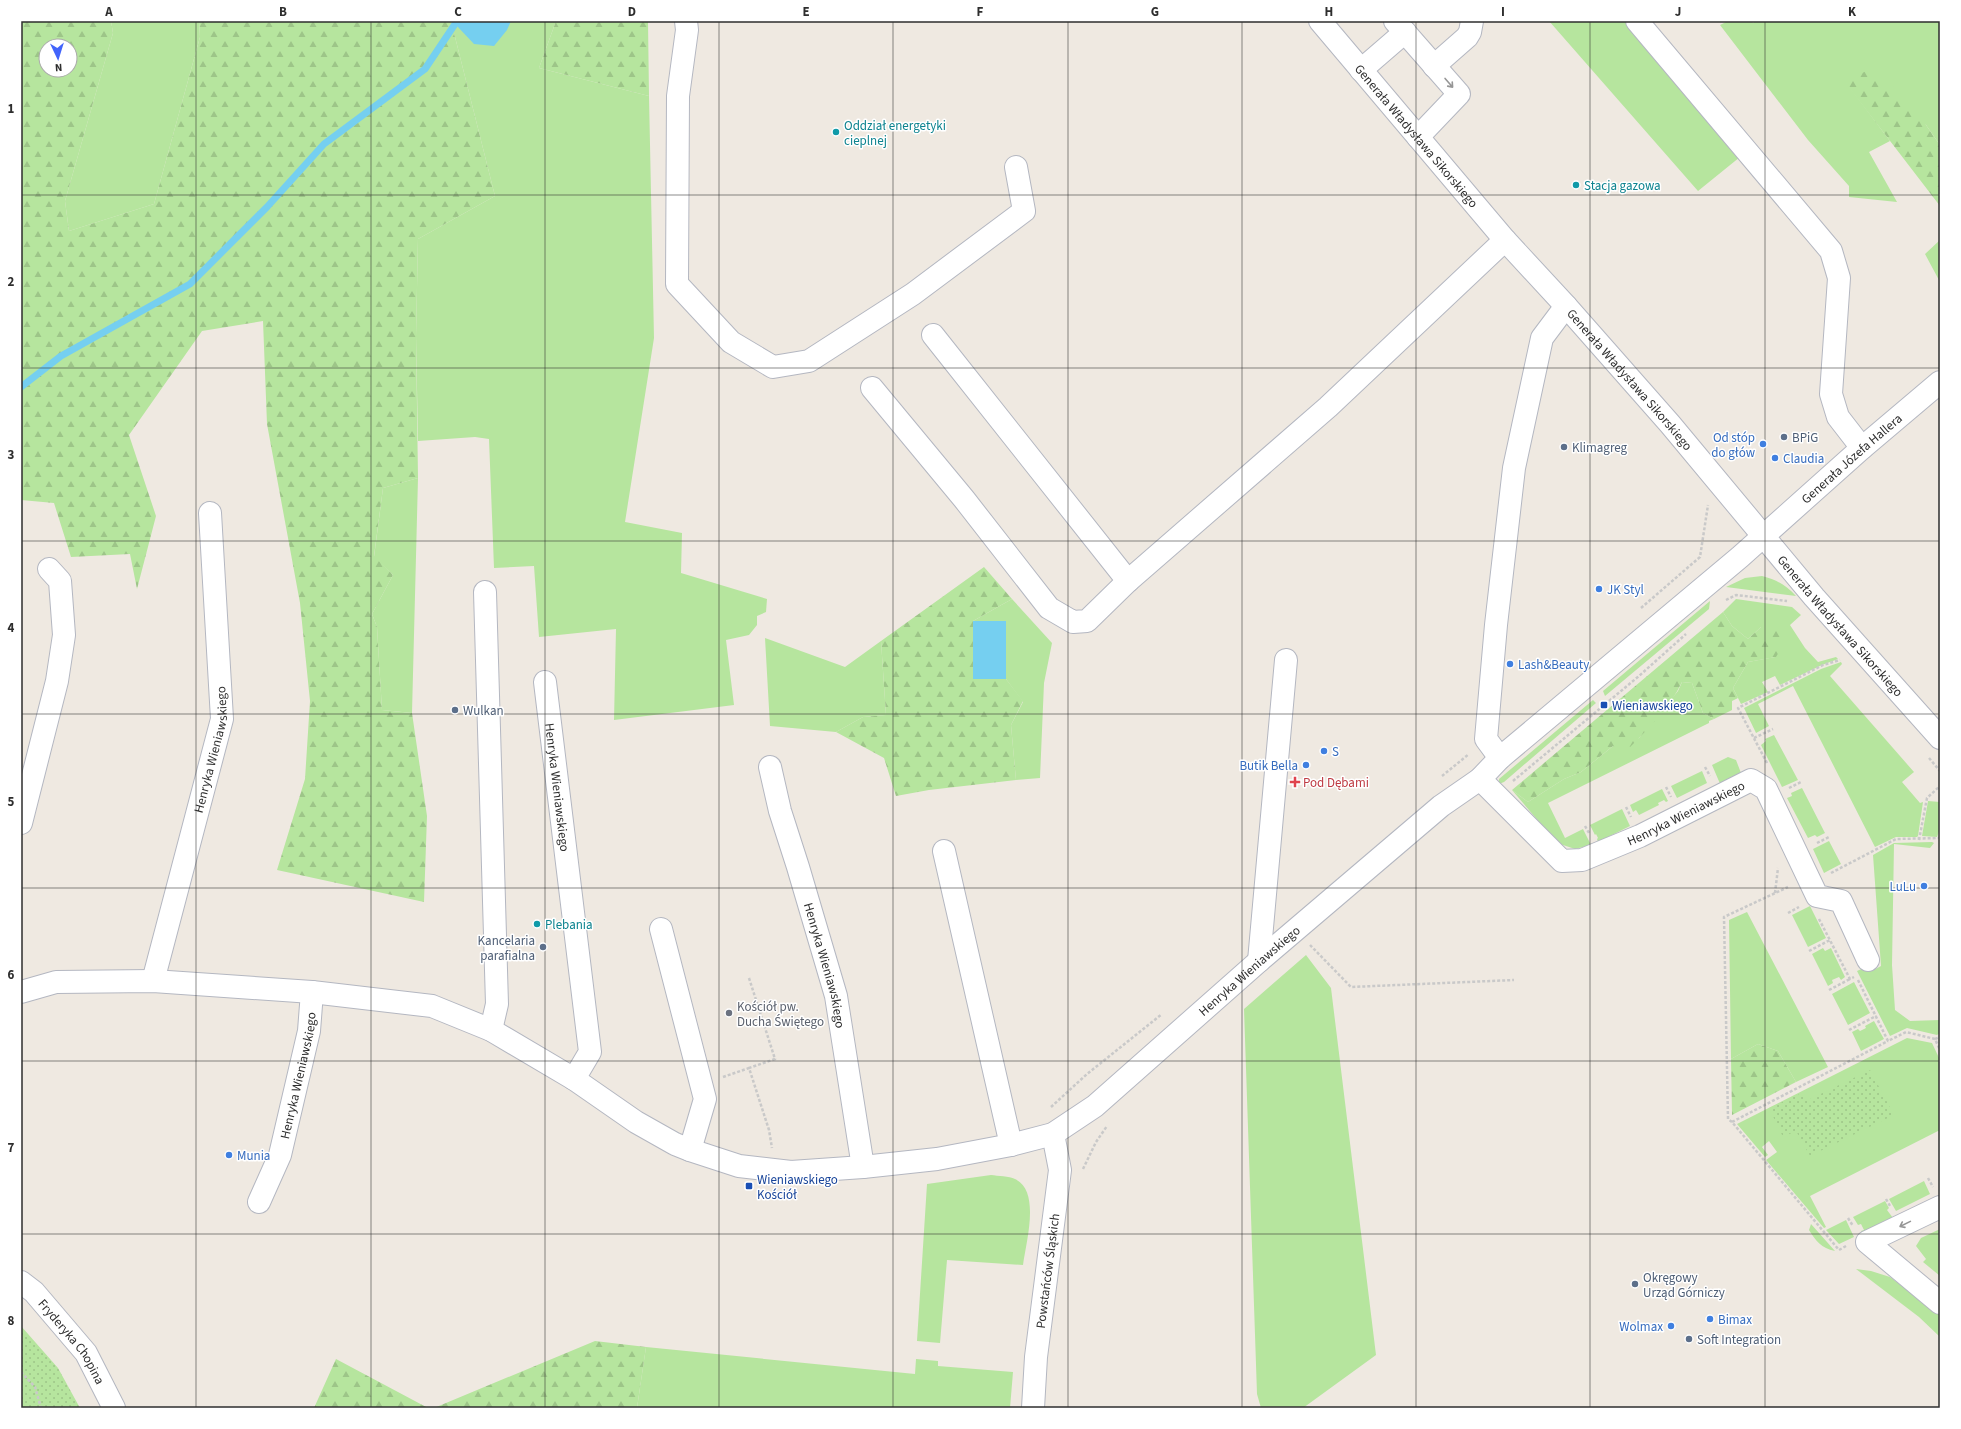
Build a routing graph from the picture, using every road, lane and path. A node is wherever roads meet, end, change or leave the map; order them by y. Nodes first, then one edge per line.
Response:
1 (686, 21) edge
2 (1320, 21) edge
3 (1472, 21) edge
4 (1637, 21) edge
5 (1400, 27) edge
6 (1434, 66) junction
7 (1361, 70) junction
8 (1418, 138) junction
9 (1016, 167) dead end
10 (1505, 240) junction
11 (1566, 306) junction
12 (933, 335) dead end
13 (1940, 382) edge
14 (872, 388) dead end
15 (1862, 448) junction
16 (1709, 502) dead end
17 (210, 513) dead end
18 (1763, 534) junction
19 (1692, 564) dead end
20 (48, 569) dead end
21 (1128, 582) junction
22 (485, 592) dead end
23 (1736, 595) dead end
24 (1723, 601) dead end
25 (1689, 631) dead end
26 (1844, 658) dead end
27 (1286, 660) dead end
28 (545, 682) dead end
29 (1773, 729) dead end
30 (1754, 738) junction
31 (1940, 738) edge
32 (1500, 758) junction
33 (770, 767) dead end
34 (1770, 770) dead end
35 (1486, 785) junction
36 (1940, 786) edge
37 (1626, 806) dead end
38 (1633, 821) dead end
39 (21, 823) edge
40 (1829, 837) dead end
41 (1940, 838) edge
42 (1920, 840) junction
43 (1816, 844) dead end
44 (944, 851) dead end
45 (1824, 877) dead end
46 (1793, 884) dead end
47 (1817, 914) dead end
48 (661, 929) dead end
49 (1295, 931) junction
50 (1830, 940) junction
51 (1809, 951) dead end
52 (1868, 960) dead end
53 (1259, 961) junction
54 (749, 978) dead end
55 (1850, 979) junction
56 (1514, 980) dead end
57 (153, 981) junction
58 (1829, 990) dead end
59 (21, 992) edge
60 (312, 992) junction
61 (1876, 1016) junction
62 (491, 1030) junction
63 (1849, 1030) dead end
64 (1940, 1037) edge
65 (1935, 1039) junction
66 (1888, 1041) junction
67 (1940, 1050) edge
68 (749, 1068) junction
69 (574, 1079) junction
70 (719, 1079) dead end
71 (1732, 1122) junction
72 (1108, 1124) dead end
73 (1053, 1134) junction
74 (1011, 1145) junction
75 (690, 1150) junction
76 (773, 1153) dead end
77 (863, 1167) junction
78 (1081, 1174) dead end
79 (259, 1202) dead end
80 (1940, 1207) edge
81 (1860, 1242) junction
82 (21, 1282) edge
83 (1940, 1303) edge
84 (21, 1372) edge
85 (41, 1408) edge
86 (114, 1408) edge
87 (1033, 1408) edge

1 - 9 street
2 - 7 street, Generała Władysława Sikorskiego
3 - 6 street
4 - 15 street
5 - 6 street
5 - 7 street
6 -> 8 street
7 - 8 street, Generała Władysława Sikorskiego
8 - 10 street, Generała Władysława Sikorskiego
10 - 11 street, Generała Władysława Sikorskiego
10 - 21 street
11 - 18 street, Generała Władysława Sikorskiego
11 - 32 street
12 - 21 street
13 - 15 street, Generała Józefa Hallera
14 - 21 street
15 - 18 street, Generała Józefa Hallera
16 - 19 path
17 - 57 street, Henryka Wieniawskiego
18 - 31 street, Generała Władysława Sikorskiego
18 - 32 street, Henryka Wieniawskiego
20 - 39 street
22 - 62 street
23 - 24 path
25 - 35 path
26 - 30 path
27 - 53 street
28 - 69 street, Henryka Wieniawskiego
29 - 30 path
30 - 34 path
32 - 35 street, Henryka Wieniawskiego
33 - 77 street, Henryka Wieniawskiego
35 - 49 street, Henryka Wieniawskiego
35 - 52 street, Henryka Wieniawskiego
36 - 42 path
37 - 38 path
40 - 43 path
41 - 42 path
42 - 45 path
44 - 74 street
46 - 71 path
47 - 50 path
48 - 75 street
49 - 53 street, Henryka Wieniawskiego
49 - 56 path
50 - 51 path
50 - 55 path
53 - 73 street, Henryka Wieniawskiego
54 - 68 path
55 - 58 path
55 - 61 path
57 - 59 street, Henryka Wieniawskiego
57 - 60 street, Henryka Wieniawskiego
60 - 62 street, Henryka Wieniawskiego
60 - 79 street, Henryka Wieniawskiego
61 - 63 path
61 - 66 path
62 - 69 street, Henryka Wieniawskiego
64 - 65 path
65 - 66 path
65 - 67 path
66 - 71 path
68 - 70 path
68 - 76 path
69 - 75 street, Henryka Wieniawskiego
71 - 81 path
72 - 78 path
73 - 74 street, Henryka Wieniawskiego
73 - 87 street, Powstańców Śląskich
74 - 77 street, Henryka Wieniawskiego
75 - 77 street, Henryka Wieniawskiego
80 -> 81 street
81 - 83 street
82 - 86 street, Fryderyka Chopina
84 - 85 path

